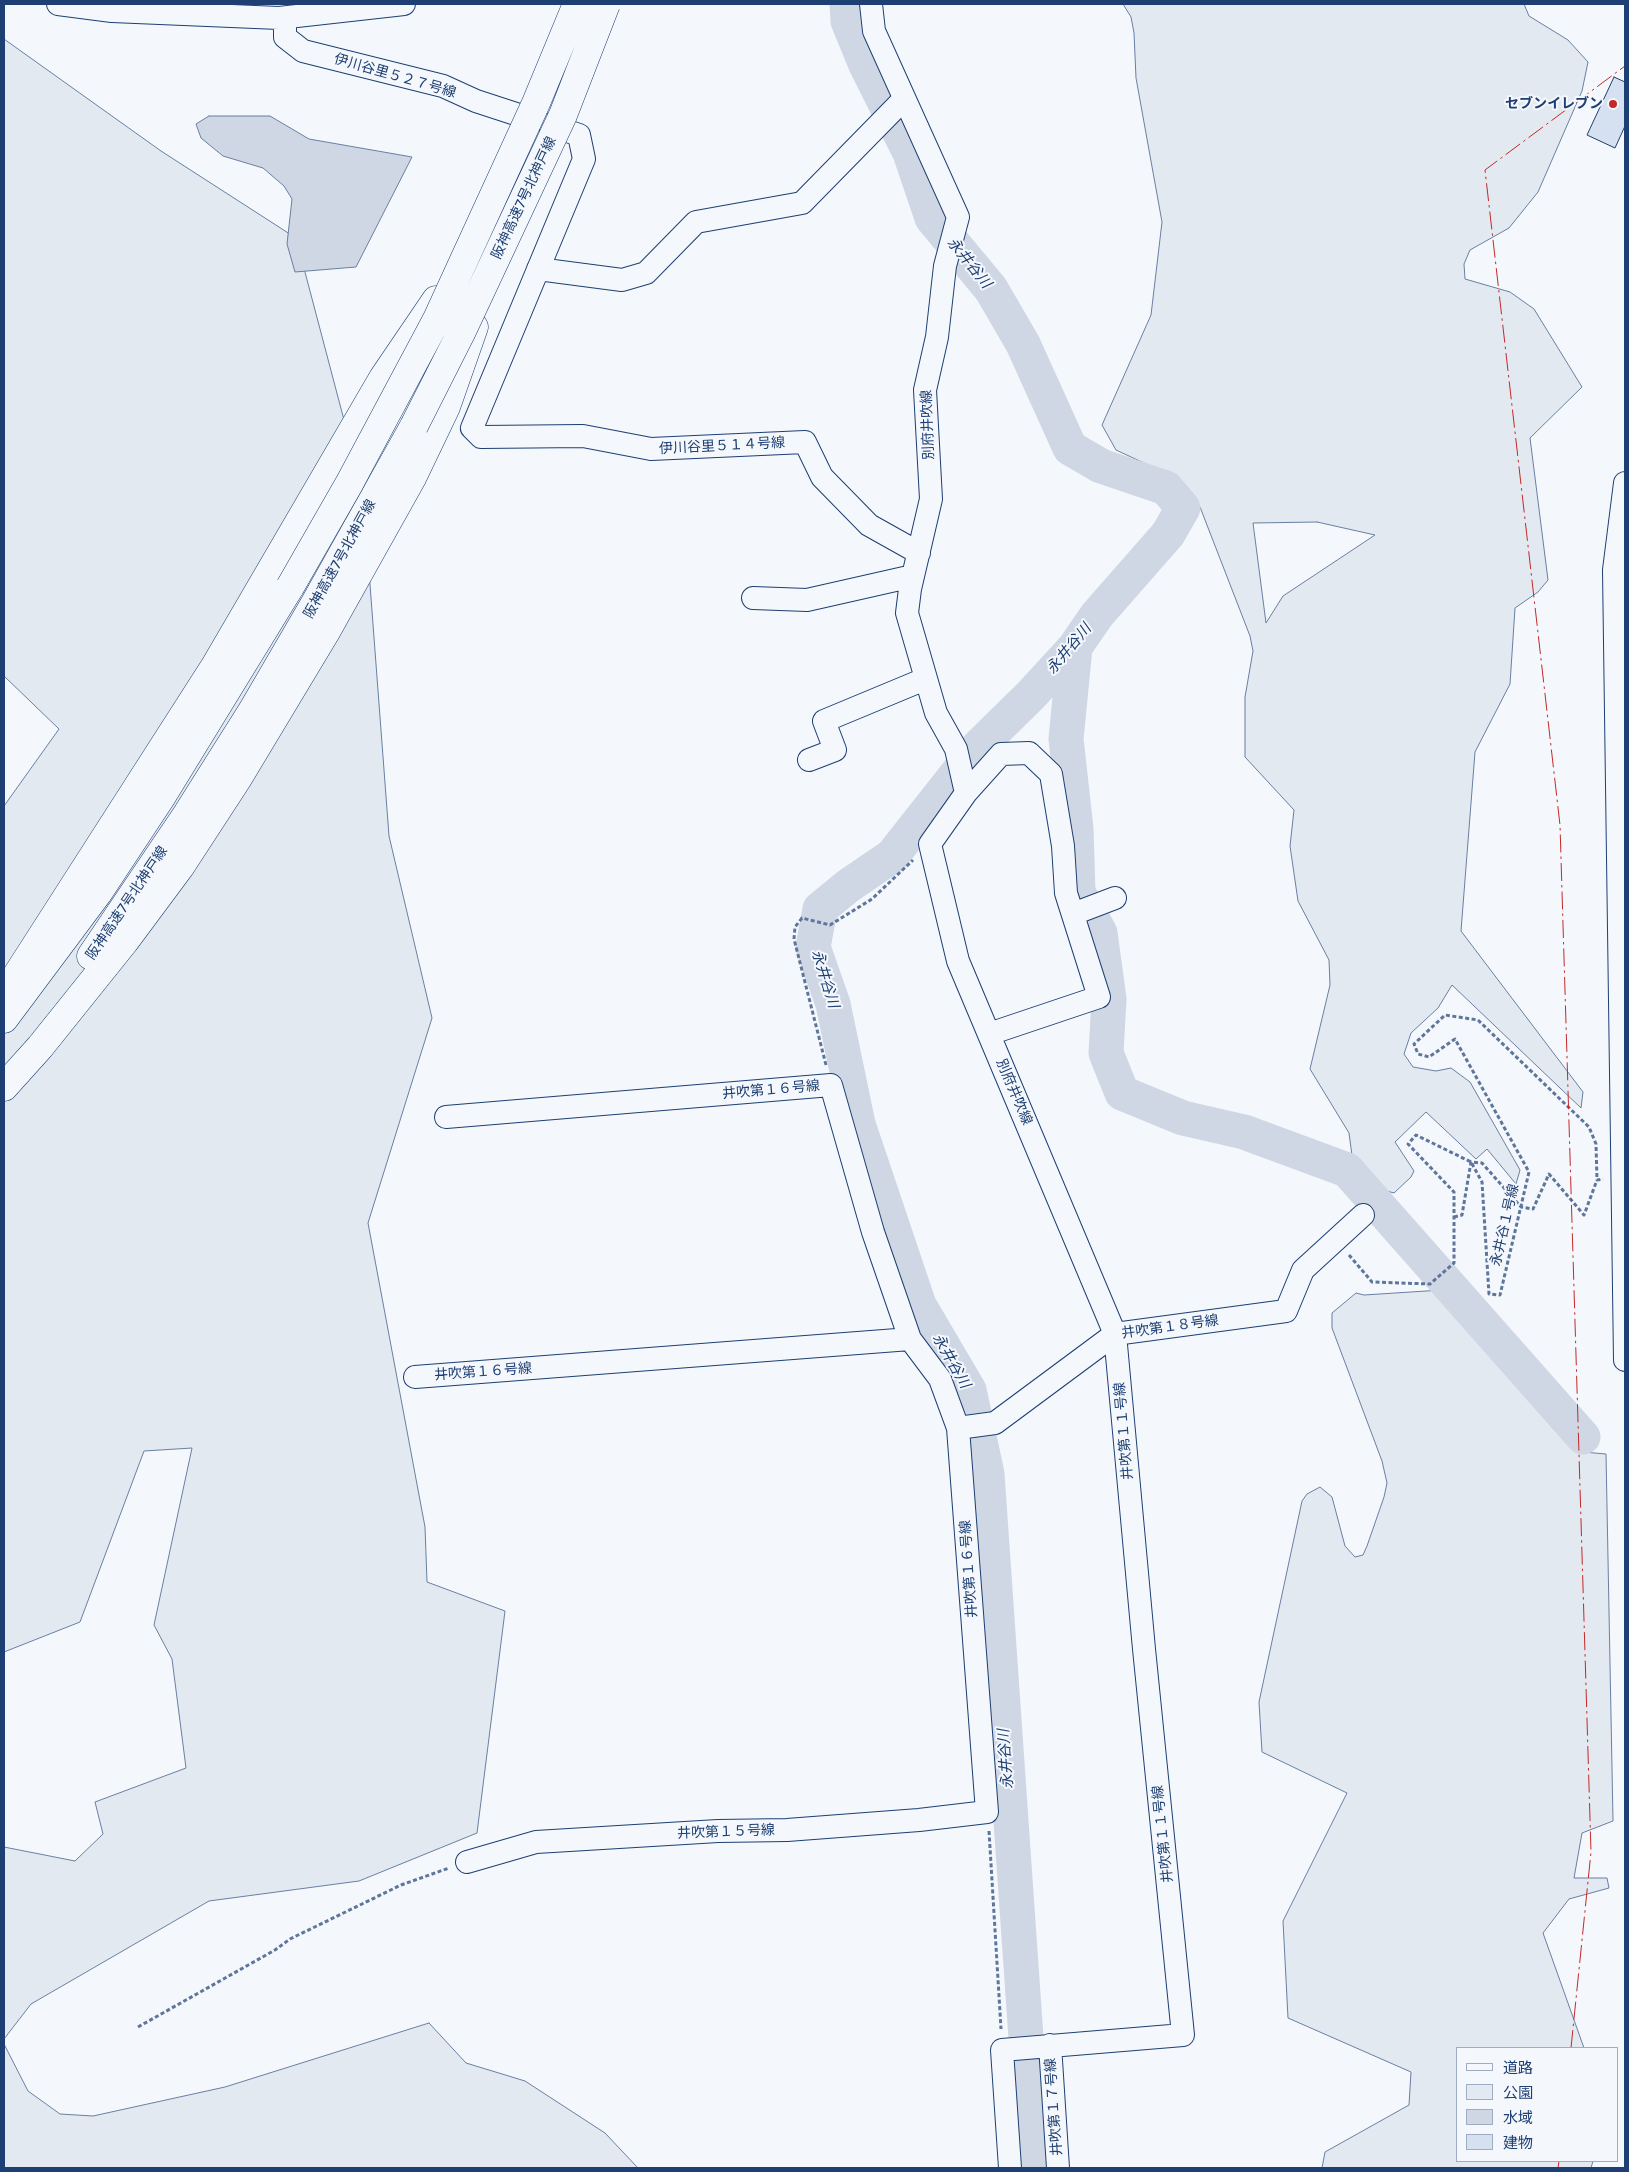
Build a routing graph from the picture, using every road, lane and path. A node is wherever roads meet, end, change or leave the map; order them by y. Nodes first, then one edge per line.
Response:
1 (58, 4) edge
2 (404, 4) edge
3 (578, 4) edge
4 (587, 4) edge
5 (600, 4) edge
6 (606, 4) edge
7 (871, 4) edge
8 (285, 18) junction
9 (896, 108) junction
10 (525, 117) dead end
11 (550, 125) dead end
12 (538, 269) junction
13 (1625, 483) edge
14 (918, 553) junction
15 (913, 576) junction
16 (753, 598) dead end
17 (926, 679) junction
18 (809, 760) dead end
19 (966, 793) junction
20 (930, 844) junction
21 (1115, 898) dead end
22 (1083, 910) junction
23 (4, 995) edge
24 (4, 1019) edge
25 (989, 1034) junction
26 (4, 1075) edge
27 (831, 1085) junction
28 (4, 1087) edge
29 (446, 1117) dead end
30 (1471, 1162) junction
31 (1621, 1178) junction
32 (1597, 1180) junction
33 (1521, 1207) junction
34 (1363, 1215) dead end
35 (1624, 1216) edge
36 (1454, 1217) junction
37 (1336, 1240) junction
38 (1116, 1334) junction
39 (910, 1339) junction
40 (1625, 1360) edge
41 (416, 1378) dead end
42 (962, 1428) junction
43 (987, 1812) junction
44 (467, 1862) joint
45 (138, 2027) dead end
46 (1045, 2046) junction
47 (1007, 2049) junction
48 (1010, 2168) edge
49 (1058, 2168) edge

1 - 8 street
2 - 8 street
3 - 24 highway, 阪神高速7号北神戸線, bridge
4 - 23 highway
5 - 28 highway
6 - 26 highway, 阪神高速7号北神戸線, bridge
7 - 9 street, 別府井吹線
8 - 10 street, 伊川谷里５２７号線
9 - 12 street
9 - 14 street, 別府井吹線
11 - 12 street
12 - 14 street, 伊川谷里５１４号線
13 - 31 street
14 - 15 street, 別府井吹線
15 - 16 street
15 - 17 street, 別府井吹線
17 - 18 street
17 - 19 street, 別府井吹線
19 - 20 street
19 - 22 street
20 - 25 street, 別府井吹線
20 - 27 path
21 - 22 street
22 - 25 street
25 - 38 street, 別府井吹線
27 - 29 street, 井吹第１６号線
27 - 39 street, 井吹第１６号線
30 - 33 path
30 - 33 path, 永井谷１号線
30 - 36 path
30 - 36 path
31 - 32 path
31 - 35 street
32 - 33 path
32 - 33 path, 永井谷１号線
34 - 37 street, 井吹第１８号線
35 - 40 street
36 - 37 path
37 - 38 street, 井吹第１８号線
38 - 42 street, 井吹第１８号線
38 - 46 street, 井吹第１１号線
39 - 41 street, 井吹第１６号線
39 - 42 street, 井吹第１６号線
42 - 43 street, 井吹第１６号線
43 - 44 street, 井吹第１５号線
43 - 47 path
44 - 45 path
46 - 47 street, 井吹第１１号線
46 - 49 street, 井吹第１７号線
47 - 48 street

